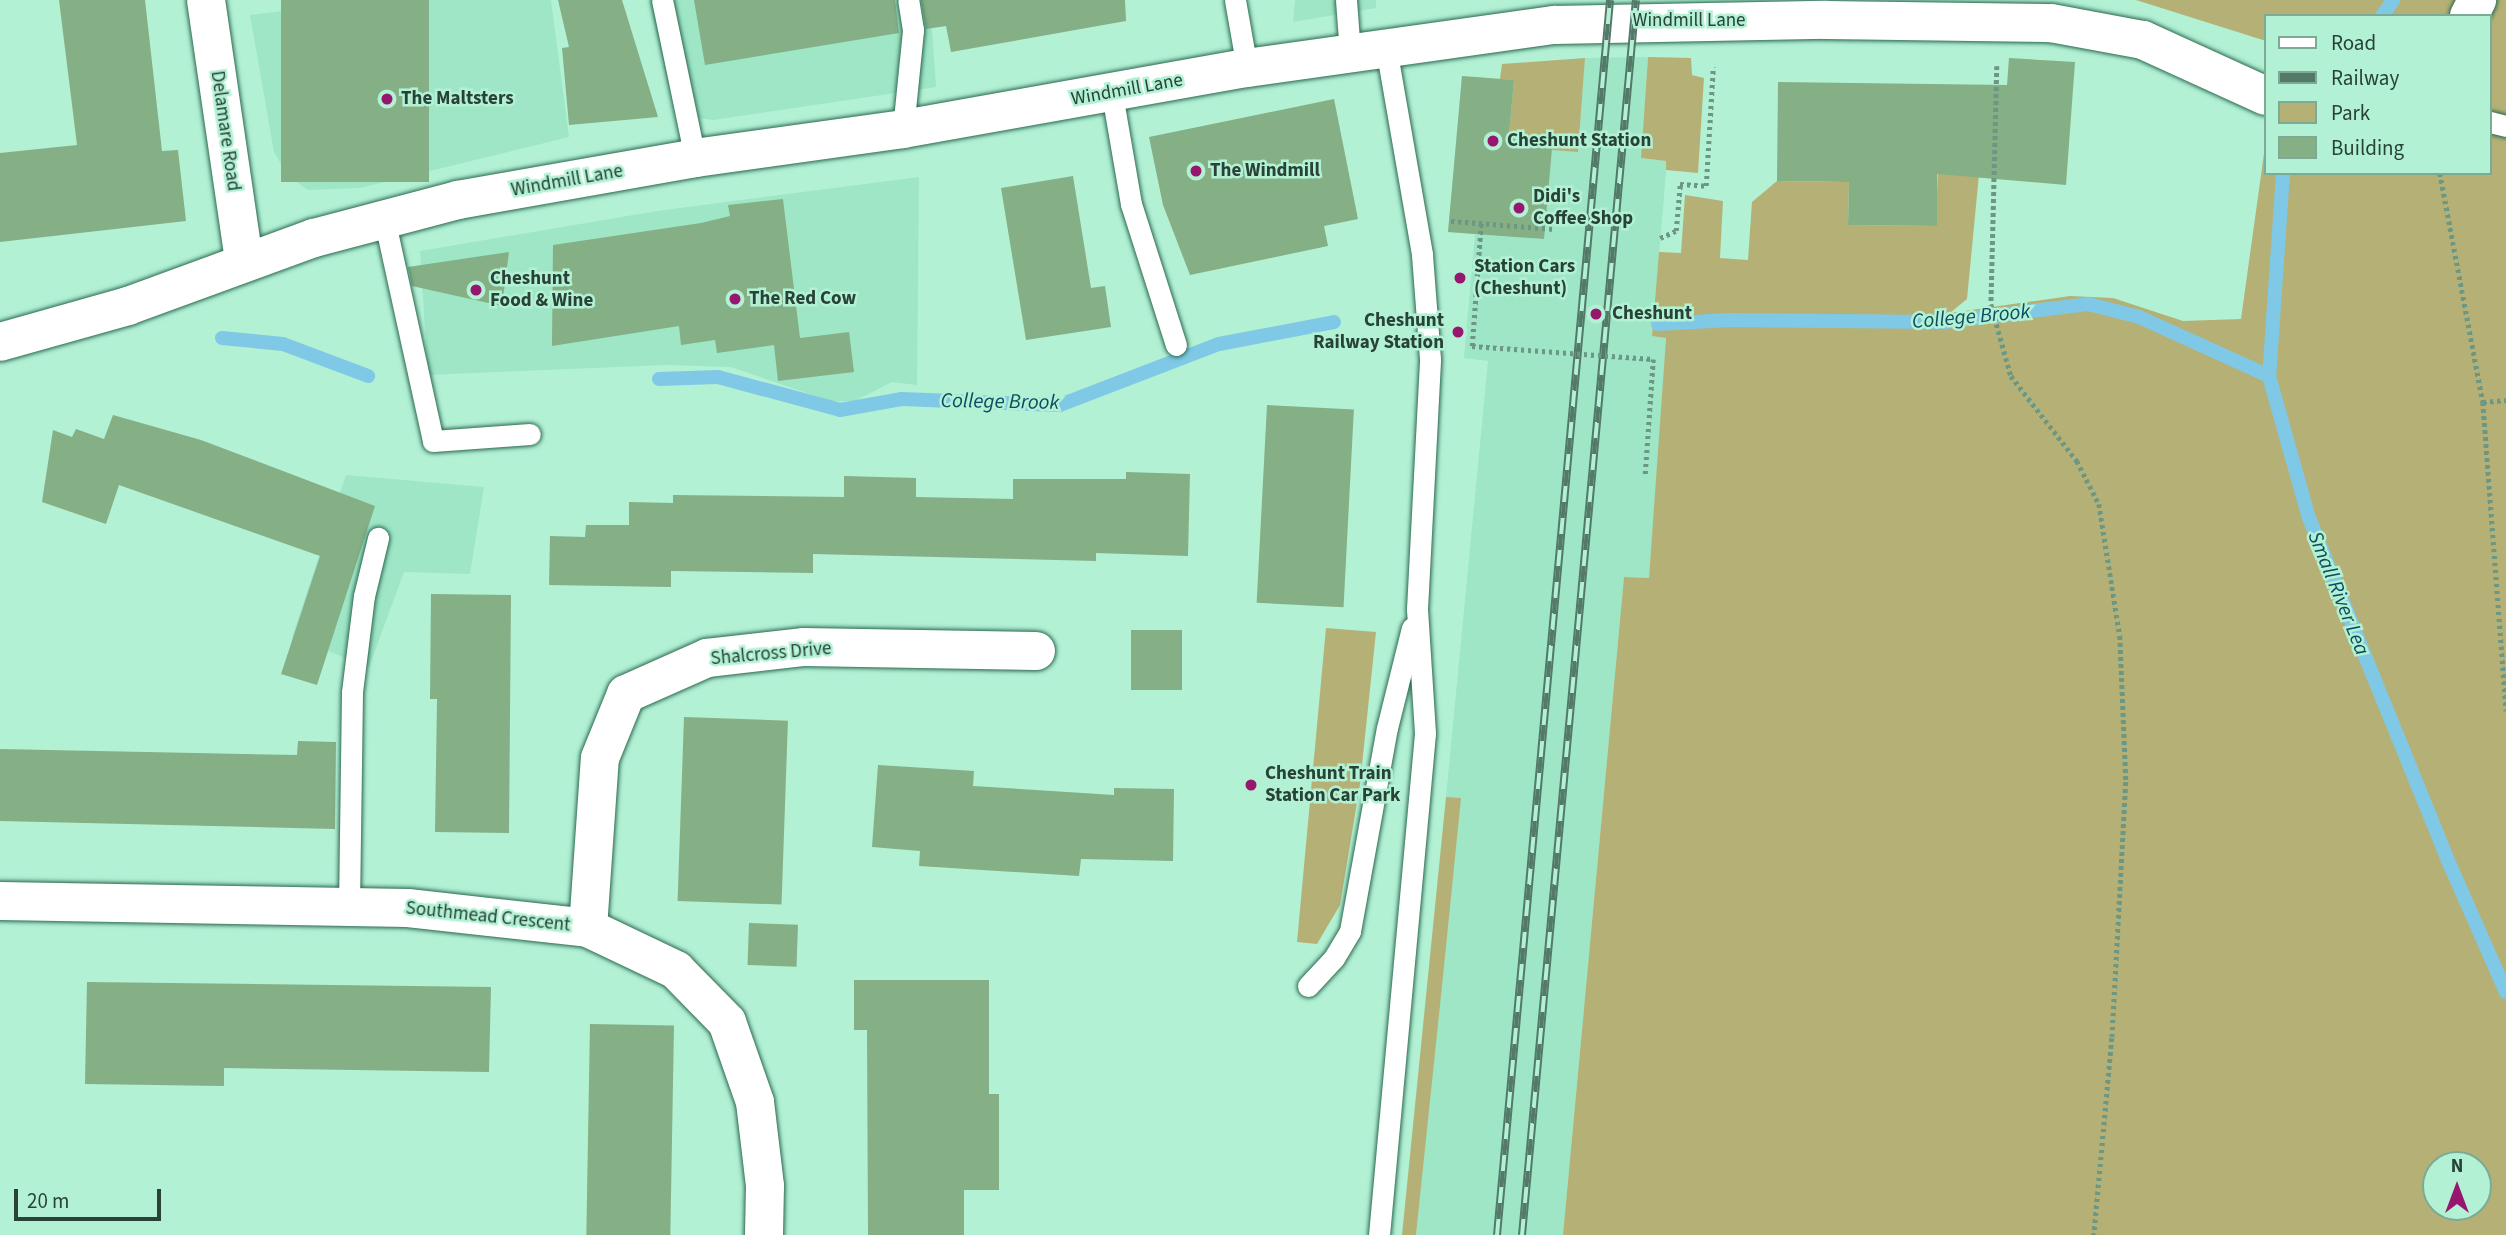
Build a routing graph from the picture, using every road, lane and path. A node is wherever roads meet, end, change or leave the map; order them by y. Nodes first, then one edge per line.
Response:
1 (206, 0) edge
2 (662, 0) edge
3 (908, 0) edge
4 (1235, 0) edge
5 (1346, 0) edge
6 (1742, 11) edge
7 (1998, 20) junction
8 (1368, 50) junction
9 (1714, 62) dead end
10 (1247, 68) junction
11 (1112, 93) junction
12 (2262, 95) edge
13 (903, 130) junction
14 (695, 158) junction
15 (2440, 175) edge
16 (384, 218) junction
17 (1443, 220) dead end
18 (1481, 223) junction
19 (1555, 229) dead end
20 (1660, 238) dead end
21 (244, 262) junction
22 (0, 342) edge
23 (1175, 345) dead end
24 (2506, 400) edge
25 (2483, 402) junction
26 (530, 434) dead end
27 (1645, 474) dead end
28 (378, 538) dead end
29 (1417, 610) junction
30 (1036, 651) dead end
31 (2506, 711) edge
32 (0, 901) edge
33 (349, 907) junction
34 (588, 928) junction
35 (1308, 986) dead end
36 (764, 1235) edge
37 (1379, 1235) edge
38 (2094, 1235) edge

1 - 21 street, Delamare Road
2 - 14 lane
3 - 13 lane
4 - 10 lane
5 - 8 lane
6 - 7 street, Windmill Lane
6 - 8 street, Windmill Lane
7 - 12 street, Windmill Lane
7 - 38 path
8 - 10 street, Windmill Lane
8 - 29 lane
9 - 20 path
10 - 11 street, Windmill Lane
11 - 13 street, Windmill Lane
11 - 23 lane
13 - 14 street, Windmill Lane
14 - 16 street, Windmill Lane
15 - 25 path
16 - 21 street, Windmill Lane
16 - 26 lane
17 - 18 path
18 - 19 path
18 - 27 path, bridge
21 - 22 street, Windmill Lane
24 - 25 path
25 - 31 path
28 - 33 lane
29 - 35 lane
29 - 37 lane
30 - 34 street, Shalcross Drive
32 - 33 street, Southmead Crescent
33 - 34 street, Southmead Crescent
34 - 36 street, Southmead Crescent

